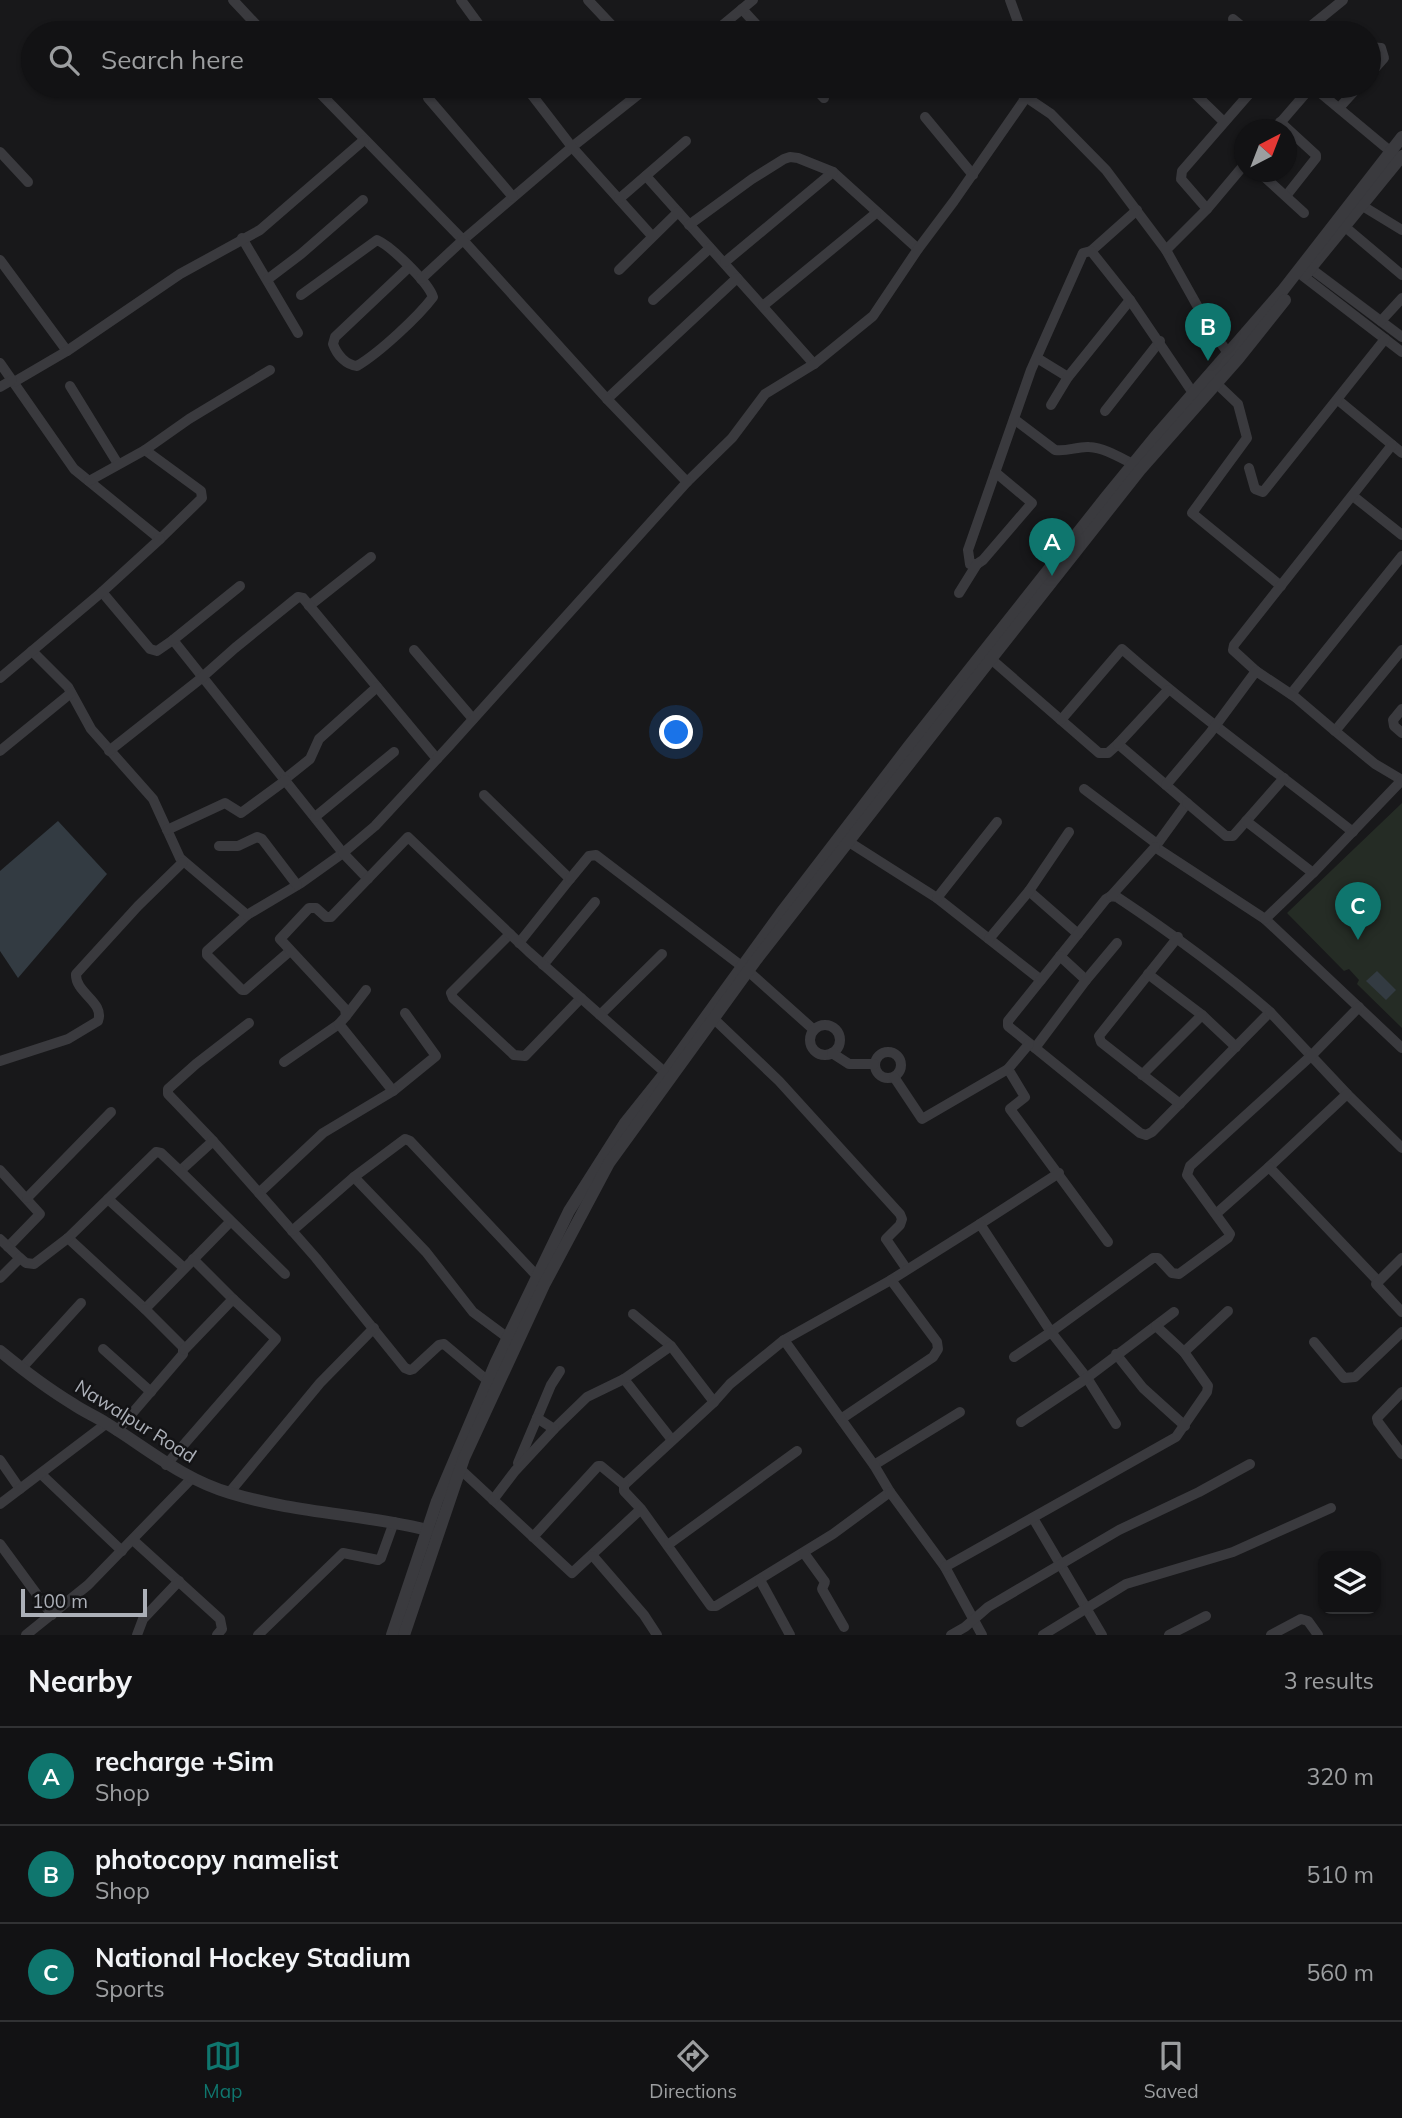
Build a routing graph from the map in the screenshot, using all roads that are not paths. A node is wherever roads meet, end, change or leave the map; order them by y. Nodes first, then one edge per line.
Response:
1 (233, 0) edge
2 (461, 0) edge
3 (589, 0) edge
4 (753, 0) edge
5 (1010, 0) edge
6 (1343, 0) edge
7 (742, 9) junction
8 (1233, 19) dead end
9 (253, 21) edge
10 (476, 21) edge
11 (608, 21) edge
12 (728, 21) edge
13 (753, 21) edge
14 (1018, 21) edge
15 (1235, 21) edge
16 (1316, 21) edge
17 (324, 98) edge
18 (428, 98) edge
19 (534, 98) edge
20 (634, 98) edge
21 (1024, 98) edge
22 (1027, 98) edge
23 (1199, 98) edge
24 (1245, 98) edge
25 (1302, 98) edge
26 (1327, 98) edge
27 (1348, 98) edge
28 (1339, 108) junction
29 (925, 117) dead end
30 (1283, 119) edge
31 (1224, 122) junction
32 (1402, 137) edge
33 (364, 140) junction
34 (686, 141) dead end
35 (1297, 141) edge
36 (572, 147) junction
37 (0, 152) edge
38 (1397, 155) edge
39 (832, 172) junction
40 (973, 175) junction
41 (646, 176) junction
42 (1234, 177) edge
43 (28, 182) dead end
44 (1270, 182) edge
45 (1297, 182) edge
46 (1297, 182) edge
47 (1286, 196) junction
48 (513, 197) junction
49 (619, 199) junction
50 (363, 200) dead end
51 (1361, 205) junction
52 (1207, 209) junction
53 (1137, 210) junction
54 (678, 212) junction
55 (1304, 213) dead end
56 (876, 214) junction
57 (689, 225) junction
58 (1344, 226) junction
59 (1402, 230) edge
60 (652, 236) junction
61 (243, 239) junction
62 (463, 240) junction
63 (710, 248) junction
64 (918, 248) junction
65 (1166, 250) junction
66 (1091, 251) junction
67 (0, 260) edge
68 (725, 262) junction
69 (410, 267) junction
70 (619, 270) dead end
71 (1307, 272) junction
72 (1402, 275) edge
73 (737, 278) junction
74 (268, 279) junction
75 (421, 279) junction
76 (301, 295) dead end
77 (1402, 298) edge
78 (653, 300) dead end
79 (1130, 300) junction
80 (763, 306) junction
81 (1381, 321) junction
82 (298, 333) dead end
83 (1402, 337) edge
84 (1385, 339) junction
85 (1160, 341) junction
86 (67, 351) junction
87 (1228, 352) junction
88 (1402, 352) edge
89 (1037, 358) junction
90 (0, 363) edge
91 (814, 364) junction
92 (270, 370) dead end
93 (1068, 377) junction
94 (13, 381) junction
95 (1217, 384) junction
96 (70, 386) dead end
97 (0, 387) edge
98 (1193, 393) junction
99 (607, 399) junction
100 (1338, 400) junction
101 (1051, 405) dead end
102 (1105, 411) dead end
103 (1014, 419) junction
104 (1392, 445) junction
105 (145, 450) junction
106 (1402, 453) edge
107 (118, 464) junction
108 (1133, 464) junction
109 (1249, 468) dead end
110 (995, 472) junction
111 (89, 481) junction
112 (687, 482) junction
113 (1353, 496) junction
114 (1402, 535) edge
115 (160, 539) junction
116 (371, 556) dead end
117 (1402, 556) edge
118 (977, 565) junction
119 (240, 586) dead end
120 (1281, 586) junction
121 (102, 592) junction
122 (959, 593) dead end
123 (309, 606) junction
124 (173, 640) junction
125 (414, 650) dead end
126 (1402, 650) edge
127 (32, 651) junction
128 (990, 659) junction
129 (1256, 671) junction
130 (203, 677) junction
131 (0, 678) edge
132 (377, 687) junction
133 (1168, 690) junction
134 (71, 693) junction
135 (1291, 694) junction
136 (1402, 709) edge
137 (473, 719) junction
138 (1061, 720) junction
139 (1216, 724) junction
140 (1335, 731) junction
141 (1402, 733) edge
142 (1118, 744) junction
143 (0, 751) edge
144 (109, 751) junction
145 (394, 752) dead end
146 (437, 759) junction
147 (1284, 778) junction
148 (285, 779) junction
149 (1402, 780) edge
150 (1166, 785) junction
151 (1084, 789) dead end
152 (484, 795) dead end
153 (1187, 803) junction
154 (315, 817) junction
155 (1246, 821) junction
156 (997, 822) dead end
157 (167, 830) junction
158 (1069, 832) dead end
159 (1353, 832) junction
160 (849, 842) junction
161 (219, 846) dead end
162 (1156, 846) junction
163 (343, 853) junction
164 (183, 862) junction
165 (1313, 873) junction
166 (368, 879) junction
167 (570, 879) junction
168 (297, 885) junction
169 (1029, 891) junction
170 (1111, 897) junction
171 (937, 898) junction
172 (595, 902) dead end
173 (247, 915) junction
174 (1265, 919) junction
175 (510, 934) junction
176 (1078, 934) junction
177 (1178, 937) junction
178 (989, 939) junction
179 (519, 943) junction
180 (1117, 943) dead end
181 (290, 951) junction
182 (662, 954) dead end
183 (1060, 956) junction
184 (543, 965) junction
185 (745, 969) junction
186 (1148, 974) junction
187 (1086, 980) junction
188 (1041, 981) junction
189 (366, 990) dead end
190 (581, 998) junction
191 (1359, 1007) junction
192 (1270, 1012) junction
193 (405, 1013) dead end
194 (600, 1015) junction
195 (1202, 1015) junction
196 (714, 1019) junction
197 (342, 1020) junction
198 (248, 1023) dead end
199 (814, 1030) junction
200 (1032, 1046) junction
201 (1236, 1047) junction
202 (1402, 1048) edge
203 (832, 1053) junction
204 (1312, 1055) junction
205 (0, 1061) edge
206 (285, 1062) dead end
207 (874, 1064) junction
208 (1008, 1069) junction
209 (668, 1075) junction
210 (1142, 1075) junction
211 (894, 1077) junction
212 (393, 1091) junction
213 (1346, 1094) junction
214 (1180, 1104) junction
215 (111, 1112) dead end
216 (213, 1142) junction
217 (1402, 1148) edge
218 (1269, 1167) junction
219 (0, 1170) edge
220 (180, 1171) junction
221 (1059, 1173) junction
222 (354, 1177) junction
223 (259, 1193) junction
224 (27, 1198) junction
225 (108, 1199) junction
226 (1217, 1213) junction
227 (230, 1222) junction
228 (980, 1224) junction
229 (292, 1231) junction
230 (68, 1238) junction
231 (1108, 1242) dead end
232 (4, 1243) edge
233 (20, 1258) junction
234 (1402, 1258) edge
235 (193, 1259) junction
236 (184, 1268) junction
237 (906, 1268) junction
238 (285, 1274) dead end
239 (537, 1276) junction
240 (0, 1278) edge
241 (891, 1280) junction
242 (1377, 1280) junction
243 (233, 1300) junction
244 (81, 1303) dead end
245 (145, 1309) junction
246 (1228, 1311) dead end
247 (1174, 1312) dead end
248 (1402, 1312) edge
249 (633, 1314) dead end
250 (1156, 1326) junction
251 (374, 1328) junction
252 (1051, 1332) junction
253 (1402, 1332) edge
254 (508, 1338) junction
255 (784, 1340) junction
256 (1314, 1342) dead end
257 (671, 1346) junction
258 (103, 1349) dead end
259 (184, 1350) junction
260 (1184, 1352) junction
261 (1116, 1354) junction
262 (2, 1356) edge
263 (1014, 1357) dead end
264 (22, 1368) junction
265 (560, 1371) dead end
266 (1087, 1378) junction
267 (624, 1379) junction
268 (488, 1381) junction
269 (151, 1392) junction
270 (1402, 1392) edge
271 (714, 1402) junction
272 (960, 1412) dead end
273 (537, 1418) junction
274 (841, 1419) junction
275 (1021, 1422) dead end
276 (1116, 1424) dead end
277 (1185, 1426) junction
278 (112, 1427) junction
279 (554, 1429) junction
280 (671, 1440) junction
281 (797, 1451) dead end
282 (1402, 1454) edge
283 (0, 1460) edge
284 (1250, 1464) dead end
285 (166, 1465) junction
286 (874, 1465) junction
287 (460, 1469) junction
288 (515, 1471) junction
289 (41, 1474) junction
290 (192, 1478) junction
291 (624, 1485) junction
292 (20, 1489) junction
293 (891, 1492) junction
294 (229, 1493) junction
295 (493, 1500) junction
296 (0, 1504) edge
297 (1331, 1508) dead end
298 (642, 1509) junction
299 (1033, 1518) junction
300 (394, 1522) junction
301 (428, 1530) junction
302 (533, 1537) junction
303 (133, 1540) junction
304 (0, 1544) edge
305 (669, 1544) junction
306 (122, 1551) junction
307 (804, 1553) junction
308 (593, 1556) junction
309 (1062, 1564) junction
310 (945, 1567) junction
311 (760, 1580) junction
312 (179, 1581) junction
313 (1085, 1608) junction
314 (52, 1615) junction
315 (1206, 1616) dead end
316 (974, 1620) junction
317 (844, 1627) dead end
318 (26, 1635) edge
319 (137, 1635) edge
320 (217, 1635) edge
321 (258, 1635) edge
322 (393, 1635) edge
323 (404, 1635) edge
324 (657, 1635) edge
325 (790, 1635) edge
326 (951, 1635) edge
327 (982, 1635) edge
328 (1043, 1635) edge
329 (1102, 1635) edge
330 (1169, 1635) edge
331 (1271, 1635) edge
332 (1318, 1635) edge

1 - 9 street
2 - 10 street
3 - 11 street
4 - 7 street
5 - 14 street
6 - 16 street
7 - 12 street
7 - 13 street
8 - 15 street
17 - 33 street
18 - 48 street
19 - 36 street
20 - 36 street
21 - 40 street
22 - 53 street
23 - 31 street
24 - 31 street
25 - 30 street
26 - 28 street
27 - 28 street
28 - 38 street
29 - 40 street
31 - 52 street
32 - 38 street
33 - 61 street
33 - 62 street
34 - 41 street
35 - 45 street
36 - 48 street
36 - 49 street
37 - 43 street
38 - 51 street
38 - 87 street
39 - 56 street
39 - 57 street
39 - 68 street
40 - 64 street
41 - 49 street
41 - 54 street
42 - 52 street
44 - 47 street
46 - 47 street
47 - 55 street
48 - 62 street
49 - 60 street
50 - 74 street
51 - 58 street
51 - 59 street
52 - 65 street
53 - 65 street
53 - 66 street
54 - 57 street
54 - 60 street
56 - 64 street
56 - 80 street
57 - 63 street
58 - 71 street
58 - 72 street
60 - 70 street
61 - 74 street
61 - 86 street
62 - 75 street
62 - 99 street
63 - 68 street
63 - 78 street
64 - 91 street
65 - 87 street
66 - 79 street
66 - 89 street
67 - 86 street
68 - 73 street
69 - 75 street
69 - 75 street
69 - 76 street
71 - 81 street
71 - 84 street
71 - 95 street
73 - 80 street
73 - 99 street
74 - 82 street
77 - 81 street
79 - 85 street
79 - 93 street
80 - 91 street
81 - 83 street
84 - 88 street
84 - 100 street
85 - 98 street
85 - 102 street
86 - 94 street
87 - 98 street
89 - 93 street
89 - 103 street
90 - 94 street
91 - 112 street
92 - 105 street
93 - 101 street
94 - 97 street
94 - 111 street
95 - 120 street
95 - 128 street
96 - 107 street
98 - 108 street
99 - 112 street
100 - 104 street
100 - 109 street
103 - 108 street
103 - 110 street
104 - 106 street
104 - 113 street
105 - 107 street
105 - 115 street
107 - 111 street
108 - 185 street
110 - 118 street
110 - 118 street
111 - 115 street
112 - 137 street
113 - 114 street
113 - 120 street
115 - 121 street
116 - 123 street
117 - 135 street
118 - 122 street
119 - 124 street
120 - 129 street
121 - 124 street
121 - 127 street
123 - 130 street
123 - 132 street
124 - 130 street
125 - 137 street
126 - 140 street
127 - 131 street
127 - 134 street
128 - 138 street
128 - 160 street
129 - 135 street
129 - 139 street
130 - 144 street
130 - 148 street
132 - 146 street
132 - 148 street
133 - 138 street
133 - 139 street
133 - 142 street
134 - 143 street
134 - 144 street
135 - 140 street
136 - 141 street
137 - 146 street
138 - 142 street
139 - 147 street
139 - 150 street
140 - 149 street
142 - 150 street
144 - 157 street
145 - 154 street
146 - 163 street
147 - 155 street
147 - 159 street
148 - 154 street
148 - 157 street
149 - 159 street
150 - 153 street
151 - 162 street
152 - 167 street
153 - 155 street
153 - 162 street
154 - 163 street
155 - 165 street
156 - 171 street
157 - 164 street
158 - 169 street
159 - 165 street
160 - 171 street
160 - 185 street
161 - 168 street
162 - 170 street
162 - 174 street
163 - 166 street
163 - 168 street
164 - 173 street
164 - 205 street
165 - 174 street
166 - 175 street
166 - 181 street
167 - 179 street
167 - 185 street
168 - 173 street
169 - 176 street
169 - 178 street
170 - 176 street
170 - 177 street
171 - 178 street
172 - 184 street
173 - 181 street
174 - 191 street
175 - 179 street
175 - 190 street
176 - 183 street
177 - 186 street
177 - 192 street
178 - 188 street
179 - 184 street
180 - 187 street
181 - 197 street
182 - 194 street
183 - 187 street
183 - 188 street
184 - 190 street
185 - 196 street
185 - 199 street
185 - 209 street
186 - 195 street
186 - 210 street
187 - 200 street
188 - 200 street
189 - 197 street
190 - 194 street
191 - 202 street
191 - 204 street
192 - 201 street
192 - 204 street
193 - 212 street
194 - 209 street
195 - 201 street
195 - 210 street
196 - 209 street
196 - 237 street
197 - 206 street
197 - 212 street
198 - 216 street
199 - 203 street
199 - 203 street
200 - 208 street
200 - 214 street
201 - 214 street
203 - 207 street
204 - 213 street
204 - 226 street
207 - 211 street
207 - 211 street
208 - 211 street
208 - 221 street
209 - 239 street
209 - 287 street
210 - 214 street
212 - 223 street
213 - 217 street
213 - 218 street
215 - 224 street
216 - 220 street
216 - 223 street
218 - 226 street
218 - 242 street
219 - 224 street
220 - 225 street
220 - 227 street
221 - 228 street
221 - 231 street
222 - 229 street
222 - 239 street
222 - 254 street
223 - 229 street
224 - 232 street
225 - 230 street
225 - 236 street
226 - 252 street
227 - 235 street
227 - 238 street
228 - 237 street
228 - 252 street
229 - 251 street
230 - 233 street
230 - 245 street
232 - 233 street
233 - 240 street
234 - 242 street
235 - 236 street
235 - 243 street
236 - 245 street
237 - 241 street
239 - 254 street
241 - 255 street
241 - 274 street
242 - 248 street
243 - 259 street
243 - 285 street
244 - 264 street
245 - 259 street
246 - 260 street
247 - 250 street
249 - 257 street
250 - 260 street
250 - 261 street
251 - 268 street
251 - 294 street
252 - 263 street
252 - 266 street
253 - 256 street
254 - 268 street
255 - 271 street
255 - 274 street
257 - 267 street
257 - 271 street
258 - 269 street
259 - 269 street
260 - 277 street
261 - 266 street
261 - 277 street
262 - 264 street, Nawalpur Road
264 - 278 street, Nawalpur Road
265 - 273 street
266 - 275 street
266 - 276 street
267 - 279 street
267 - 280 street
268 - 301 street
269 - 278 street
270 - 282 street
271 - 280 street
272 - 286 street
273 - 279 street
273 - 288 street
274 - 286 street
277 - 299 street
278 - 285 street, Nawalpur Road
278 - 289 street
279 - 288 street
280 - 291 street
281 - 305 street
283 - 292 street
284 - 309 street
285 - 290 street, Nawalpur Road
286 - 293 street
287 - 295 street
287 - 323 street
288 - 295 street
289 - 292 street
289 - 306 street
290 - 294 street, Nawalpur Road
290 - 303 street
291 - 298 street
291 - 302 street
292 - 296 street
293 - 307 street
293 - 310 street
294 - 300 street, Nawalpur Road
295 - 302 street
297 - 313 street
298 - 305 street
298 - 308 street
299 - 309 street
299 - 310 street
300 - 301 street, Nawalpur Road
300 - 321 street
301 - 322 street
302 - 308 street
303 - 306 street
303 - 312 street
304 - 314 street
305 - 311 street
306 - 314 street
307 - 311 street
307 - 317 street
308 - 324 street
309 - 313 street
309 - 316 street
310 - 316 street
311 - 325 street
312 - 319 street
312 - 320 street
313 - 328 street
313 - 329 street
314 - 318 street
315 - 330 street
316 - 326 street
316 - 327 street
331 - 332 street

